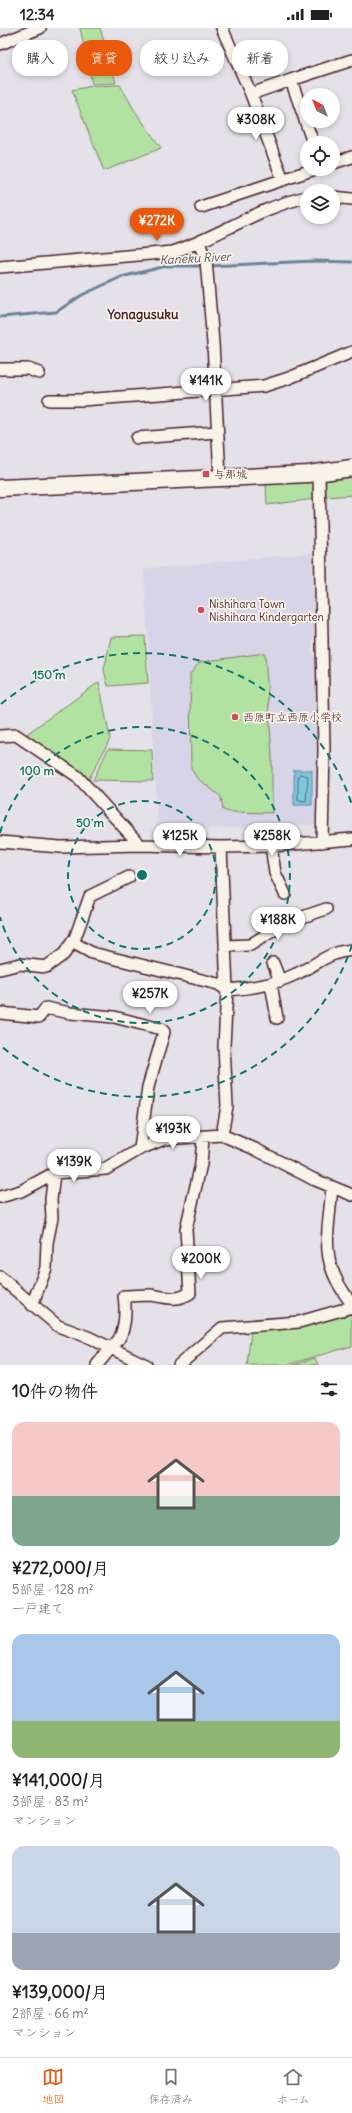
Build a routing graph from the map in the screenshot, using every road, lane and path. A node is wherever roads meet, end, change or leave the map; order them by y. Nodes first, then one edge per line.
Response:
1 (40, 28) edge
2 (222, 28) edge
3 (0, 44) edge
4 (352, 60) edge
5 (291, 80) junction
6 (251, 94) junction
7 (311, 136) edge
8 (352, 157) edge
9 (340, 161) edge
10 (300, 174) edge
11 (283, 180) junction
12 (340, 198) edge
13 (300, 199) edge
14 (352, 199) edge
15 (201, 208) dead end
16 (200, 244) junction
17 (0, 267) edge
18 (352, 352) edge
19 (0, 368) edge
20 (38, 373) dead end
21 (215, 389) junction
22 (49, 400) dead end
23 (217, 432) junction
24 (138, 438) dead end
25 (352, 468) edge
26 (319, 472) junction
27 (220, 477) junction
28 (0, 488) edge
29 (0, 736) edge
30 (352, 839) edge
31 (0, 842) edge
32 (322, 842) junction
33 (140, 845) junction
34 (271, 846) junction
35 (221, 847) junction
36 (129, 877) dead end
37 (285, 894) dead end
38 (326, 909) dead end
39 (72, 942) junction
40 (225, 946) junction
41 (352, 950) edge
42 (273, 963) dead end
43 (0, 969) edge
44 (275, 983) junction
45 (226, 990) junction
46 (0, 1013) edge
47 (277, 1018) dead end
48 (222, 1135) junction
49 (202, 1138) junction
50 (140, 1149) junction
51 (54, 1173) junction
52 (332, 1187) junction
53 (352, 1195) edge
54 (0, 1197) edge
55 (0, 1277) edge
56 (32, 1305) junction
57 (352, 1306) edge
58 (109, 1348) junction
59 (97, 1365) edge
60 (146, 1365) edge
61 (179, 1365) edge

1 - 3 street
2 - 6 street
4 - 5 street
5 - 6 street
5 - 7 street
6 - 11 street
8 - 9 street
10 - 11 street
11 - 15 street
12 - 14 street
13 - 16 street
16 - 17 street
16 - 21 street
18 - 21 street
19 - 20 street
21 - 22 street
21 - 23 street
23 - 24 street
23 - 27 street
25 - 26 street
26 - 27 street
26 - 32 street
27 - 28 street
29 - 33 street
30 - 32 street
31 - 33 street
32 - 34 street
33 - 35 street
34 - 35 street
34 - 37 street
35 - 40 street
36 - 39 street
38 - 40 street
39 - 43 street
39 - 45 street
40 - 45 street
41 - 44 street
42 - 44 street
44 - 45 street
44 - 47 street
45 - 48 street
46 - 50 street
48 - 49 street
48 - 52 street
49 - 50 street
49 - 58 street
50 - 51 street
51 - 54 street
51 - 56 street
52 - 53 street
52 - 57 street
55 - 56 street
56 - 58 street
57 - 61 street
58 - 59 street
58 - 60 street

